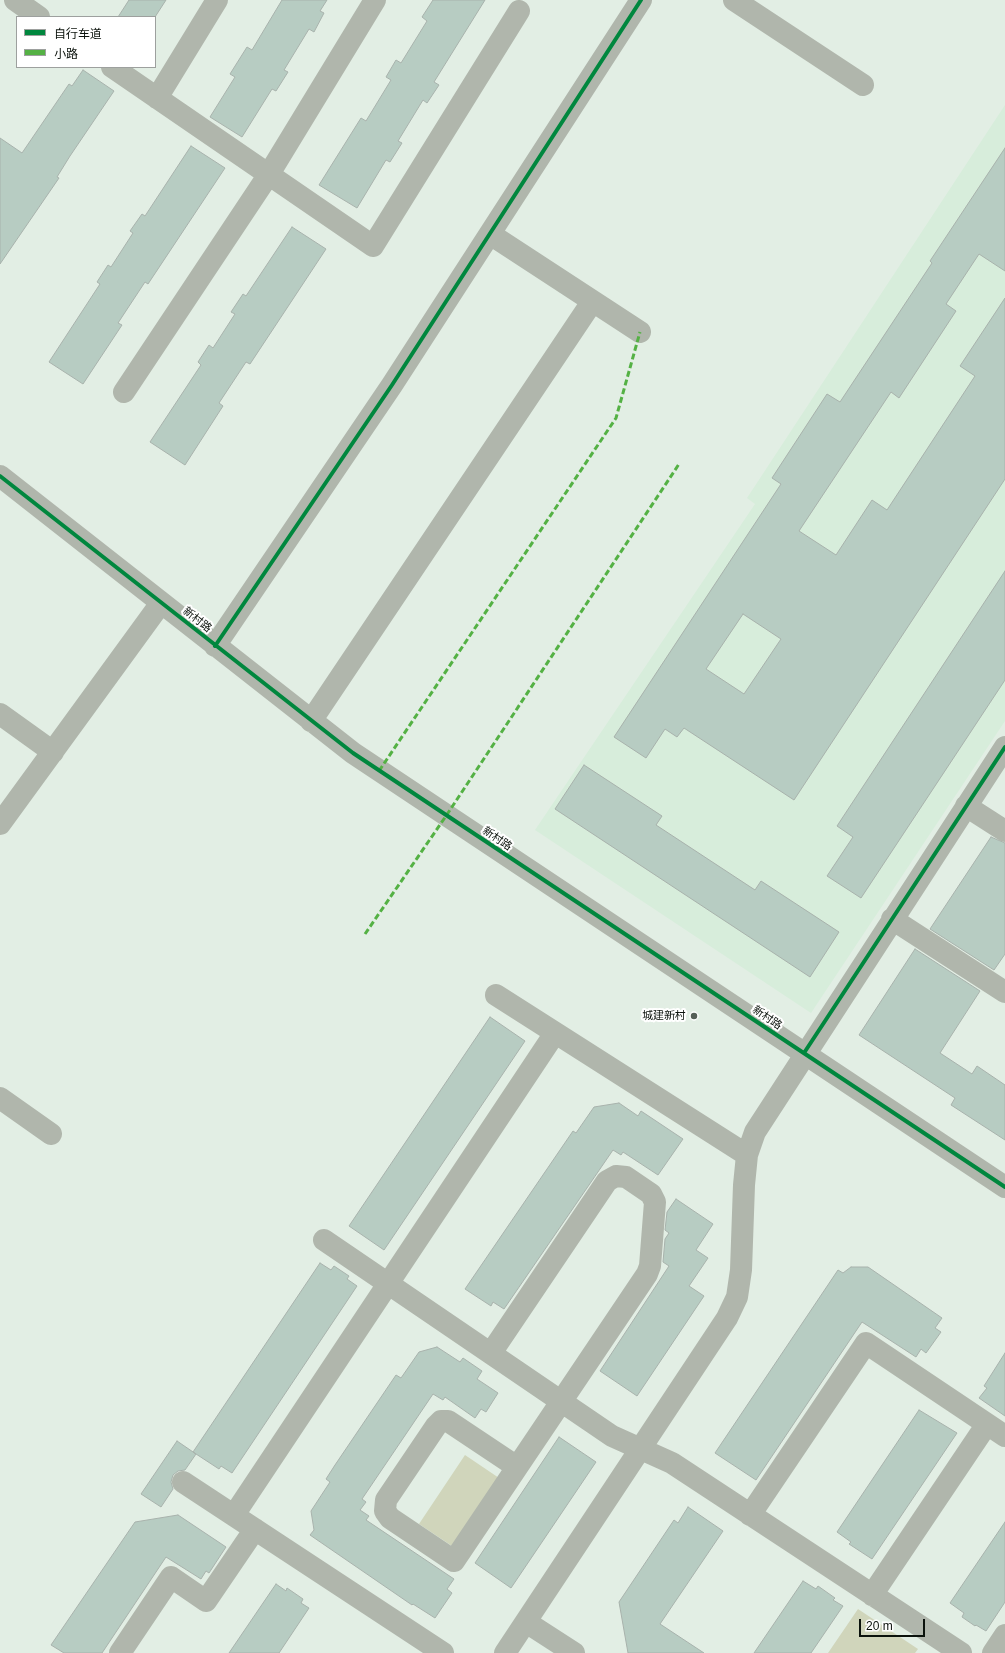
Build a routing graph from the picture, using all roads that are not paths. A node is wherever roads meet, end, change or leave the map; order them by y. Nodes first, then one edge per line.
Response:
1 (15, 0) edge
2 (216, 0) edge
3 (375, 0) edge
4 (641, 0) edge
5 (734, 0) edge
6 (519, 11) dead end
7 (39, 16) edge
8 (113, 68) edge
9 (863, 85) dead end
10 (157, 98) junction
11 (269, 174) junction
12 (490, 234) junction
13 (592, 302) junction
14 (640, 332) dead end
15 (124, 392) dead end
16 (0, 476) edge
17 (161, 603) junction
18 (215, 646) junction
19 (0, 714) edge
20 (311, 721) junction
21 (1005, 747) edge
22 (53, 752) junction
23 (966, 806) junction
24 (0, 824) edge
25 (1005, 831) edge
26 (892, 919) junction
27 (1005, 992) edge
28 (496, 995) dead end
29 (555, 1033) junction
30 (804, 1054) junction
31 (0, 1098) edge
32 (51, 1134) dead end
33 (747, 1155) junction
34 (1005, 1187) edge
35 (324, 1240) dead end
36 (388, 1284) junction
37 (491, 1353) junction
38 (561, 1402) junction
39 (996, 1430) edge
40 (641, 1449) junction
41 (517, 1467) junction
42 (183, 1482) dead end
43 (234, 1515) junction
44 (750, 1515) junction
45 (255, 1529) junction
46 (872, 1595) junction
47 (526, 1622) junction
48 (1005, 1635) edge
49 (120, 1653) edge
50 (443, 1653) edge
51 (505, 1653) edge
52 (574, 1653) edge
53 (961, 1653) edge
54 (993, 1653) edge

1 - 7 street
2 - 10 street
3 - 11 street
4 - 12 street
5 - 9 street
6 - 11 street
8 - 10 street
10 - 11 street
11 - 15 street
12 - 13 street
12 - 18 street
13 - 14 street
13 - 20 street
16 - 17 street, 新村路
17 - 18 street, 新村路
17 - 22 street
18 - 20 street, 新村路
19 - 22 street
20 - 30 street, 新村路
21 - 23 street
22 - 24 street
23 - 25 street
23 - 26 street
26 - 27 street
26 - 30 street
28 - 29 street
29 - 33 street
29 - 36 street
30 - 33 street
30 - 34 street, 新村路
31 - 32 street
33 - 40 street
35 - 36 street
36 - 37 street
36 - 43 street
37 - 38 street
37 - 38 street
38 - 40 street
38 - 41 street
39 - 44 street
39 - 46 street
40 - 44 street
40 - 47 street
41 - 41 street
42 - 43 street
43 - 45 street
44 - 46 street
45 - 49 street
45 - 50 street
46 - 53 street
47 - 51 street
47 - 52 street
48 - 54 street

